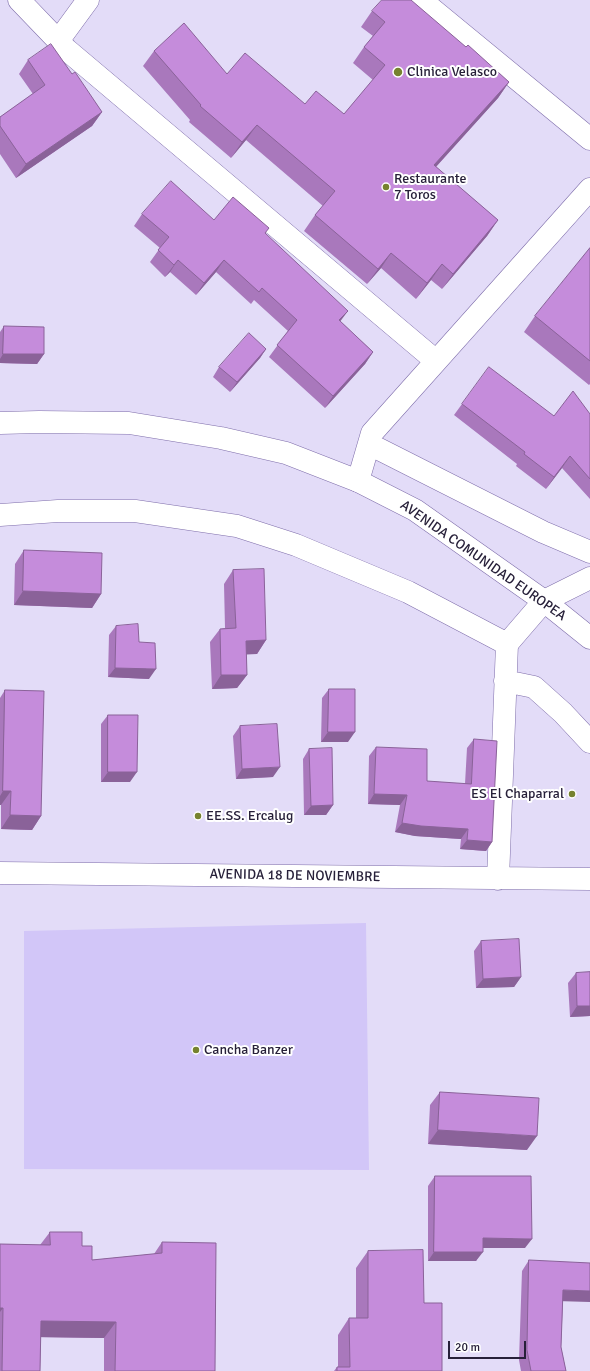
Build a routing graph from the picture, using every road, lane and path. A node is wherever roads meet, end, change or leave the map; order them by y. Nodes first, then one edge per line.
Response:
1 (19, 0) edge
2 (88, 0) edge
3 (421, 0) edge
4 (58, 41) junction
5 (590, 139) edge
6 (590, 189) edge
7 (436, 361) junction
8 (0, 423) edge
9 (369, 444) junction
10 (358, 481) junction
11 (0, 515) edge
12 (590, 552) edge
13 (590, 578) edge
14 (544, 601) junction
15 (590, 638) edge
16 (507, 644) junction
17 (505, 680) junction
18 (590, 742) edge
19 (0, 873) edge
20 (498, 878) junction
21 (590, 879) edge

1 - 4 street
2 - 4 street
3 - 5 street
4 - 7 street
6 - 7 street
7 - 9 street
8 - 10 street, AVENIDA COMUNIDAD EUROPEA
9 - 10 street
9 - 12 street
10 - 14 street, AVENIDA COMUNIDAD EUROPEA
11 - 16 street
13 - 14 street
14 - 15 street, AVENIDA COMUNIDAD EUROPEA
14 - 16 street
16 - 17 street
17 - 18 street
17 - 20 street
19 - 20 street, AVENIDA 18 DE NOVIEMBRE
20 - 21 street, AVENIDA 18 DE NOVIEMBRE

